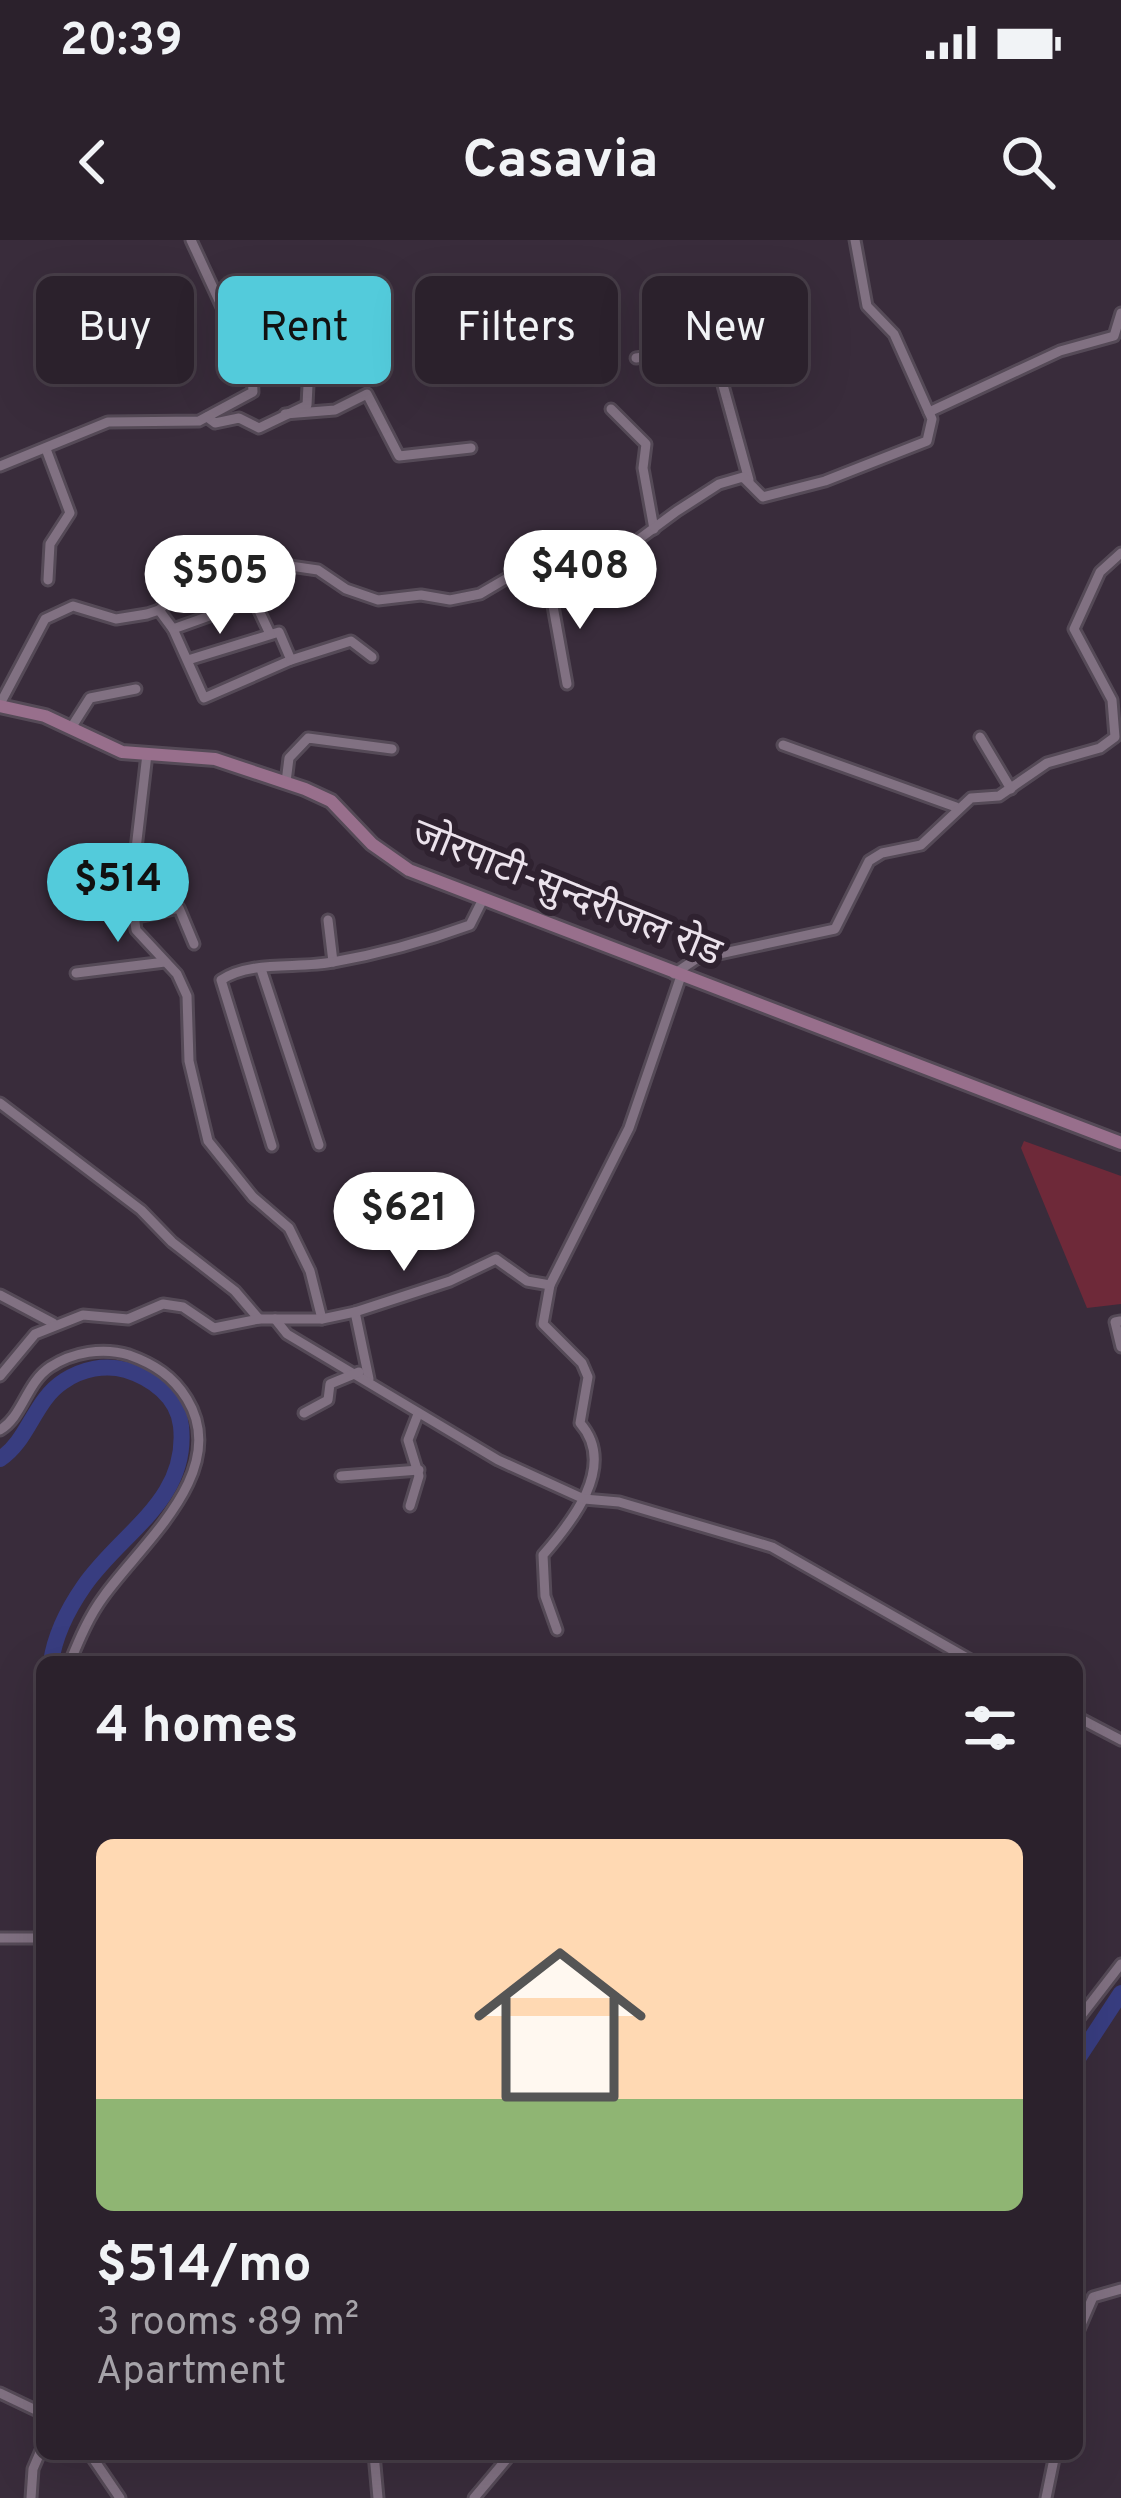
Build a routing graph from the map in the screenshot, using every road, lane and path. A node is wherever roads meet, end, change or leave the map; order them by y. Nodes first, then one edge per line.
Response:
1 (190, 240) edge
2 (855, 240) edge
3 (218, 300) edge
4 (1121, 313) edge
5 (636, 358) dead end
6 (252, 384) edge
7 (306, 384) edge
8 (611, 409) dead end
9 (929, 412) junction
10 (285, 414) junction
11 (207, 417) junction
12 (471, 448) dead end
13 (46, 449) junction
14 (0, 466) edge
15 (749, 480) junction
16 (654, 529) junction
17 (1121, 553) edge
18 (566, 578) junction
19 (48, 580) dead end
20 (159, 610) junction
21 (173, 629) junction
22 (270, 634) junction
23 (372, 657) dead end
24 (291, 660) junction
25 (188, 661) junction
26 (567, 684) dead end
27 (136, 689) dead end
28 (0, 705) edge
29 (70, 728) junction
30 (980, 737) dead end
31 (783, 745) dead end
32 (392, 749) dead end
33 (147, 754) junction
34 (286, 782) junction
35 (1011, 789) junction
36 (956, 807) junction
37 (483, 899) junction
38 (133, 918) junction
39 (328, 920) dead end
40 (194, 944) dead end
41 (165, 962) junction
42 (333, 962) junction
43 (261, 969) junction
44 (76, 973) dead end
45 (677, 975) junction
46 (0, 1103) edge
47 (1121, 1143) edge
48 (319, 1145) dead end
49 (272, 1146) dead end
50 (550, 1285) junction
51 (0, 1295) edge
52 (355, 1312) junction
53 (259, 1319) junction
54 (275, 1319) junction
55 (322, 1319) junction
56 (53, 1323) junction
57 (1121, 1325) edge
58 (1121, 1347) edge
59 (358, 1372) junction
60 (0, 1376) edge
61 (369, 1378) junction
62 (304, 1413) dead end
63 (418, 1414) junction
64 (0, 1430) edge
65 (418, 1470) junction
66 (341, 1476) dead end
67 (587, 1499) junction
68 (410, 1506) dead end
69 (557, 1630) dead end
70 (73, 1656) edge
71 (963, 1656) edge
72 (1083, 1720) edge
73 (1121, 1740) edge
74 (0, 1938) edge
75 (36, 1938) edge
76 (1121, 1964) edge
77 (1083, 2013) edge
78 (1121, 2289) edge
79 (1083, 2321) edge
80 (0, 2392) edge
81 (36, 2410) edge
82 (37, 2460) edge
83 (94, 2460) edge
84 (375, 2460) edge
85 (506, 2460) edge
86 (1054, 2460) edge
87 (31, 2498) edge
88 (119, 2498) edge
89 (378, 2498) edge
90 (474, 2498) edge
91 (1046, 2498) edge

1 - 3 street
2 - 9 street
4 - 9 street
5 - 15 street
6 - 11 street
7 - 10 street
8 - 16 street
9 - 15 street
10 - 11 street
10 - 12 street
11 - 13 street
13 - 14 street
13 - 19 street
15 - 16 street
16 - 18 street
17 - 35 street
18 - 20 street
18 - 26 street
20 - 21 street
20 - 28 street
21 - 22 street
21 - 25 street
22 - 24 street
22 - 25 street
23 - 24 street
24 - 25 street
27 - 29 street
28 - 29 main road, जोरपाटी-सुन्दरीजल रोड
29 - 33 main road, जोरपाटी-सुन्दरीजल रोड
30 - 35 street
31 - 36 street
32 - 34 street
33 - 34 main road, जोरपाटी-सुन्दरीजल रोड
33 - 38 street
34 - 37 main road, जोरपाटी-सुन्दरीजल रोड
35 - 36 street
36 - 45 street
37 - 42 street
37 - 45 main road, जोरपाटी-सुन्दरीजल रोड
38 - 40 street
38 - 41 street
39 - 42 street
41 - 44 street
41 - 55 street
42 - 43 street
43 - 48 street
43 - 49 street
45 - 47 main road, जोरपाटी-सुन्दरीजल रोड
45 - 50 street
46 - 53 street
50 - 52 street
50 - 67 street
51 - 56 street
52 - 55 street
52 - 61 street
53 - 54 street
53 - 56 street
54 - 55 street
54 - 59 street
56 - 60 street
57 - 58 street
59 - 61 street
59 - 62 street
61 - 63 street
63 - 65 street
63 - 67 street
64 - 70 street
65 - 66 street
65 - 68 street
67 - 69 street
67 - 71 street
72 - 73 street
74 - 75 street
76 - 77 street
78 - 79 street
80 - 81 street
82 - 87 street
83 - 88 street
84 - 89 street
85 - 90 street
86 - 91 street

